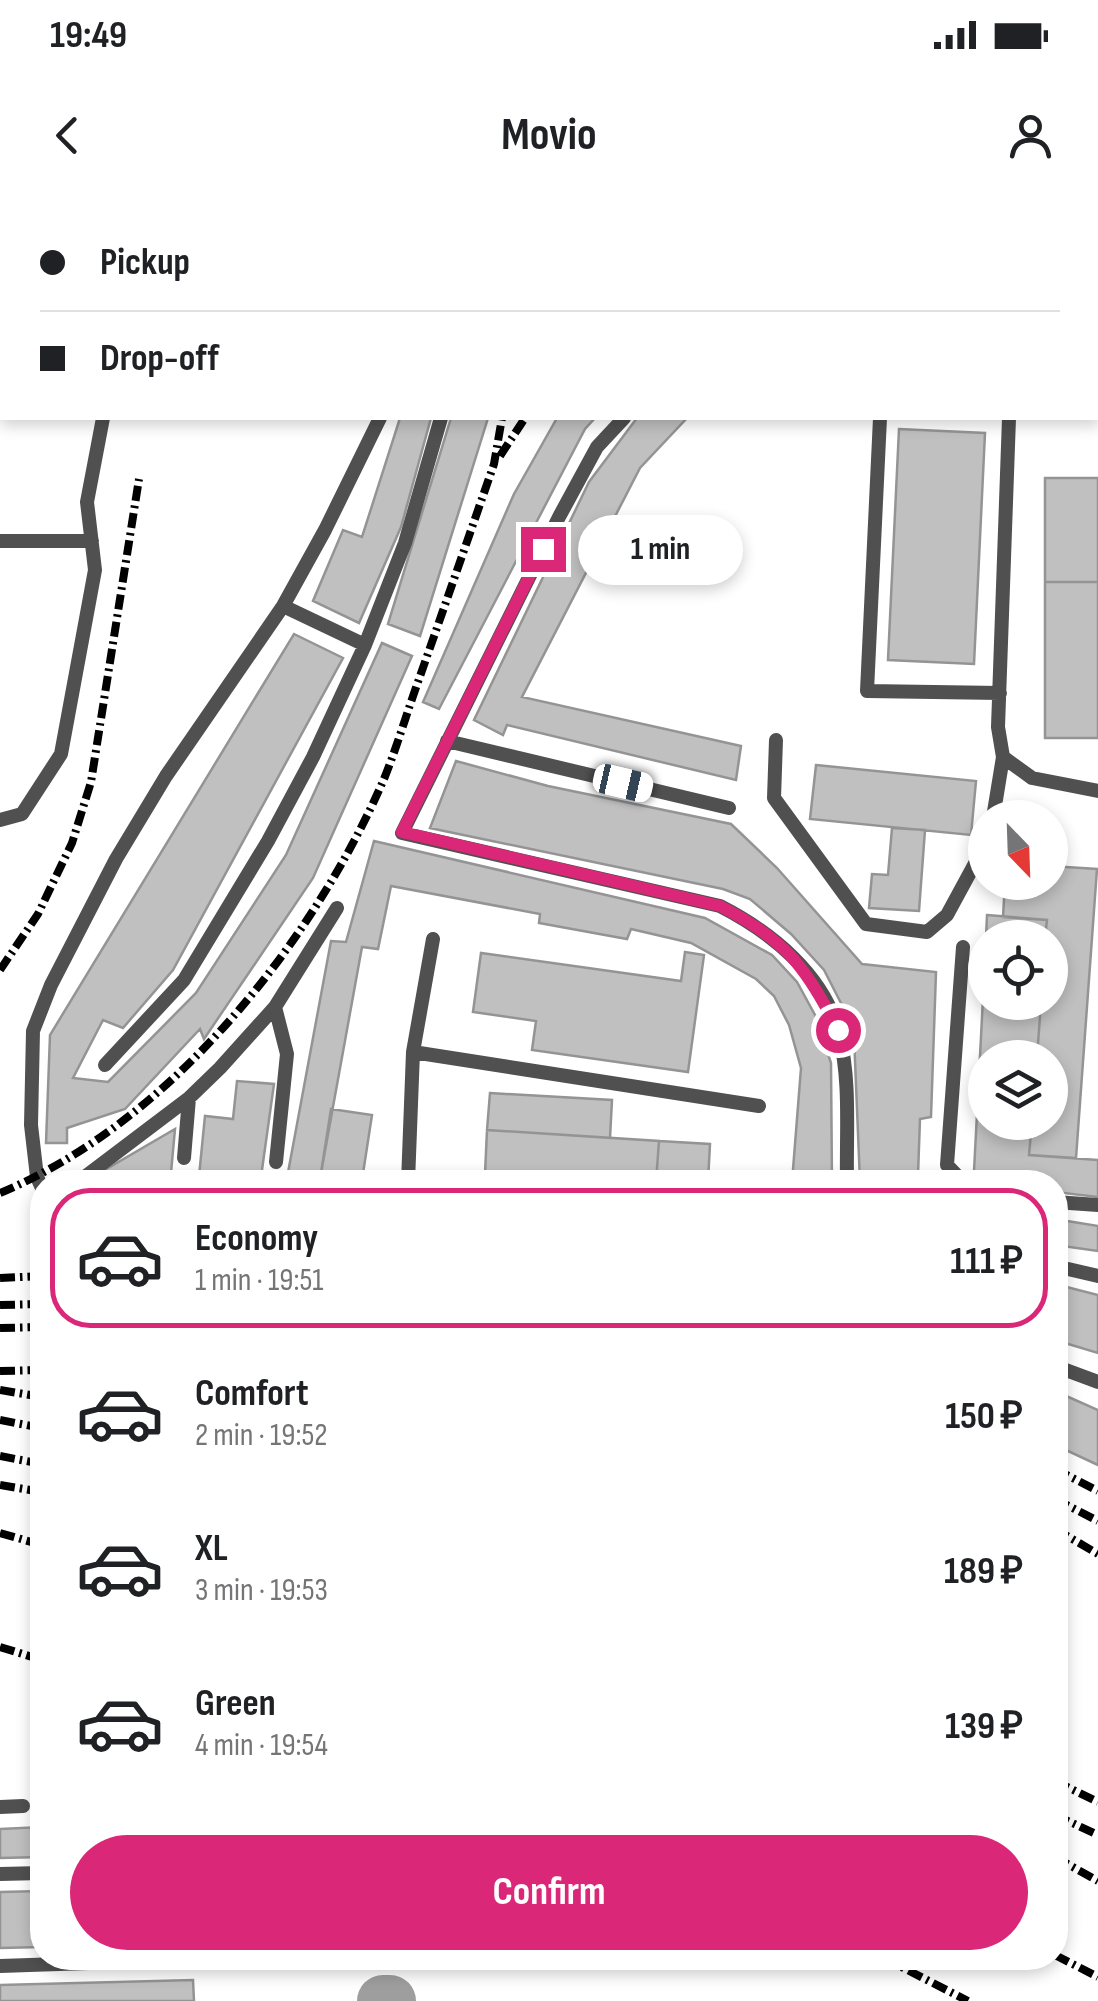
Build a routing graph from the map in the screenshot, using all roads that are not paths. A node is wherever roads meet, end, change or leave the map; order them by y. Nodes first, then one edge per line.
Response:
1 (103, 420) edge
2 (379, 420) edge
3 (439, 420) edge
4 (622, 420) edge
5 (880, 420) edge
6 (1009, 420) edge
7 (92, 541) junction
8 (0, 542) edge
9 (283, 606) junction
10 (365, 645) junction
11 (1000, 694) junction
12 (776, 740) dead end
13 (447, 741) junction
14 (1004, 757) junction
15 (1098, 791) edge
16 (996, 800) edge
17 (729, 808) dead end
18 (0, 820) edge
19 (968, 876) edge
20 (337, 908) dead end
21 (433, 939) dead end
22 (962, 947) dead end
23 (275, 1008) junction
24 (413, 1052) junction
25 (105, 1065) dead end
26 (189, 1098) junction
27 (759, 1106) dead end
28 (184, 1158) dead end
29 (276, 1162) dead end
30 (37, 1170) edge
31 (94, 1170) edge
32 (408, 1170) edge
33 (847, 1170) edge
34 (952, 1170) edge
35 (1068, 1203) edge
36 (1098, 1205) edge
37 (1068, 1269) edge
38 (1098, 1276) edge
39 (1068, 1371) edge
40 (1098, 1382) edge
41 (23, 1806) dead end
42 (0, 1808) edge
43 (30, 1873) edge
44 (0, 1874) edge
45 (30, 1965) edge
46 (0, 1966) edge

1 - 7 lane
2 - 9 lane
3 - 10 lane
4 - 13 lane
5 - 11 lane
6 - 11 lane
7 - 8 lane
7 - 18 lane
9 - 10 lane
9 - 30 lane
10 - 25 lane
11 - 14 lane
12 - 19 lane
13 - 17 lane
13 - 33 lane
14 - 15 lane
14 - 16 lane
20 - 23 lane
21 - 24 lane
22 - 34 lane
23 - 26 lane
23 - 29 lane
24 - 27 lane
24 - 32 lane
26 - 28 lane
26 - 31 lane
35 - 36 lane
37 - 38 lane
39 - 40 lane
41 - 42 lane
43 - 44 lane
45 - 46 lane

